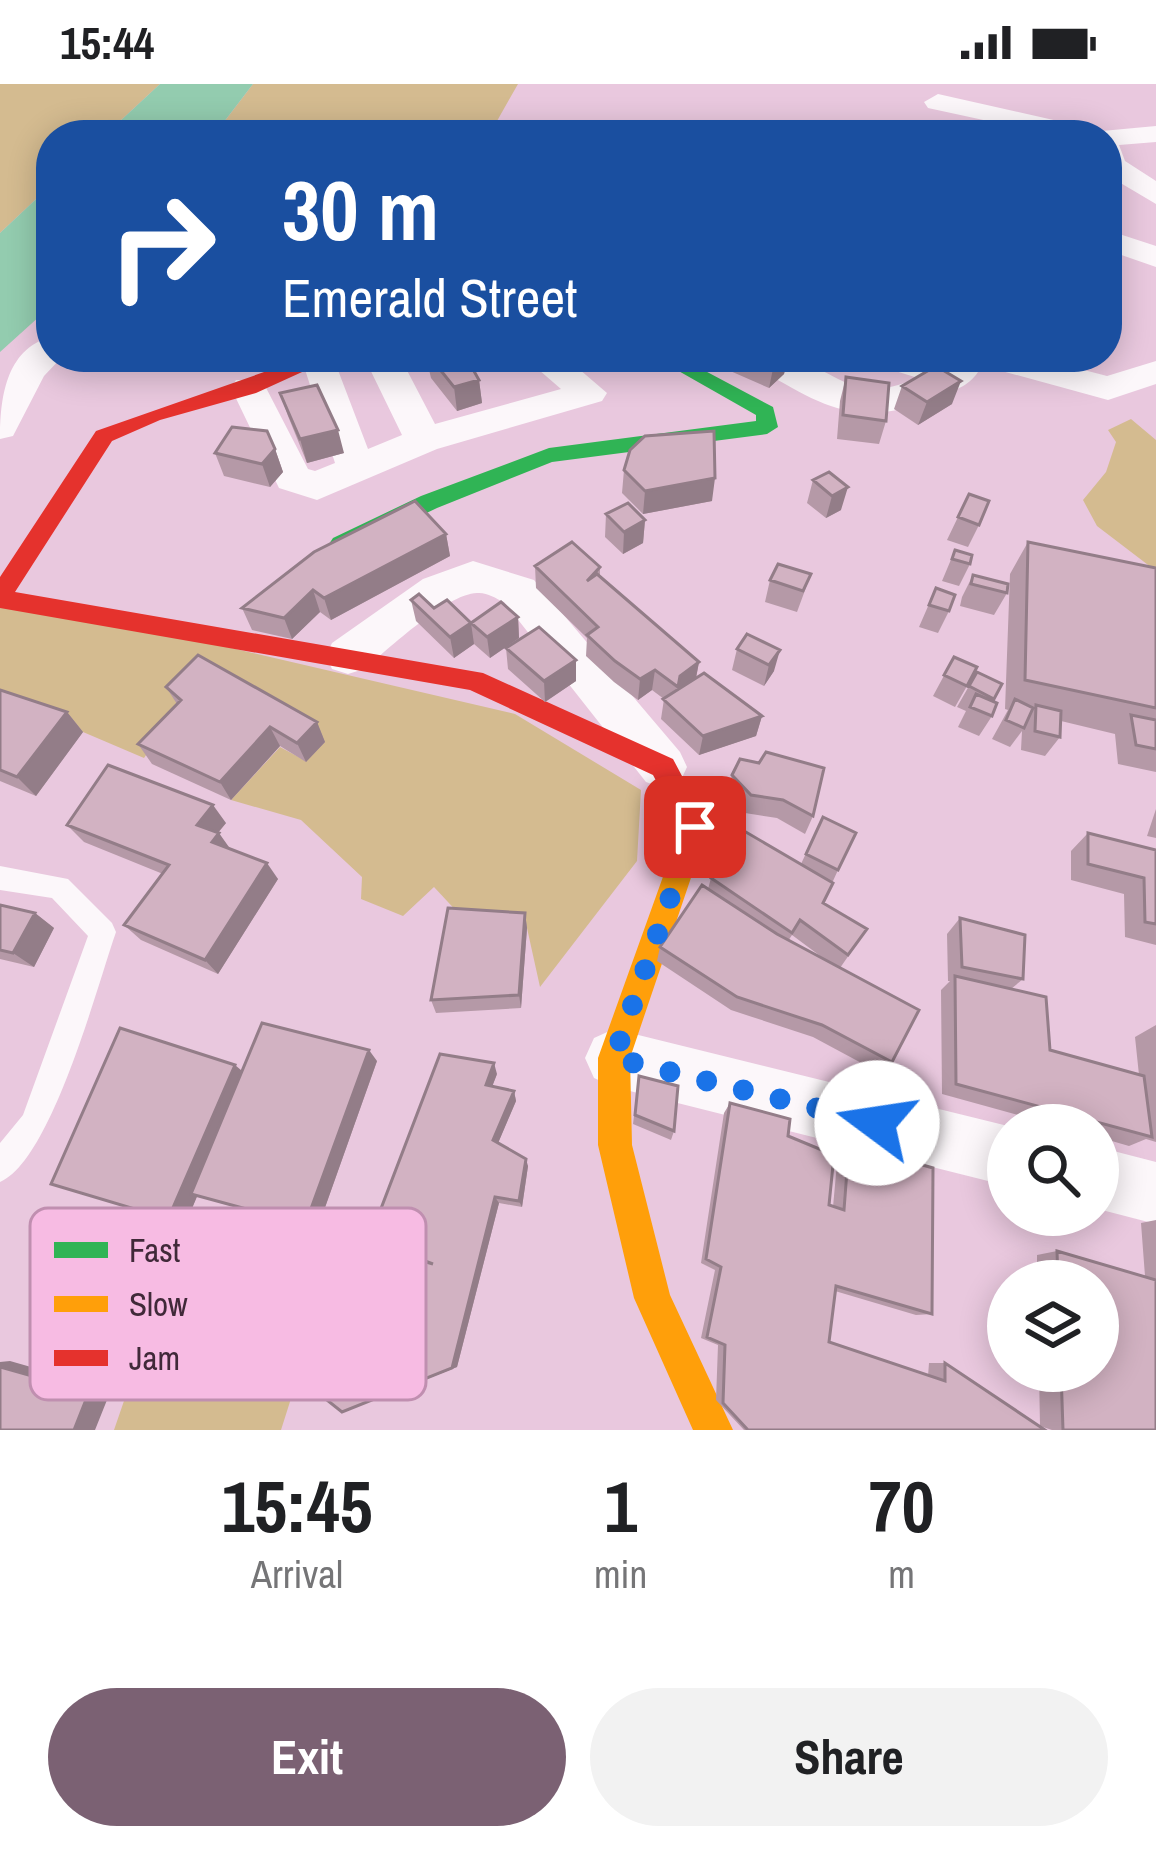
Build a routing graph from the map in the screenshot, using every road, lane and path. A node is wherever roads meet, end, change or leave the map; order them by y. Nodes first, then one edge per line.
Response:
1 (938, 102) dead end
2 (1021, 120) edge
3 (1156, 134) edge
4 (1122, 136) edge
5 (1122, 172) edge
6 (1156, 195) edge
7 (1122, 245) edge
8 (1156, 257) edge
9 (36, 364) edge
10 (287, 372) edge
11 (325, 372) edge
12 (390, 372) edge
13 (526, 372) edge
14 (562, 372) edge
15 (692, 372) edge
16 (791, 372) edge
17 (954, 372) edge
18 (1048, 372) edge
19 (1156, 372) edge
20 (249, 388) junction
21 (540, 410) junction
22 (0, 427) edge
23 (424, 440) junction
24 (356, 468) junction
25 (311, 565) edge
26 (0, 597) edge
27 (261, 609) edge
28 (228, 638) junction
29 (348, 656) junction
30 (663, 767) junction
31 (0, 878) edge
32 (614, 1058) junction
33 (987, 1151) edge
34 (0, 1167) edge
35 (1119, 1183) edge
36 (1156, 1193) edge
37 (713, 1430) edge

1 - 2 street
3 - 4 street
5 - 6 street
7 - 8 street
9 - 22 street
10 - 20 street
11 - 24 street
12 - 23 street
13 - 21 street
14 - 21 street
15 - 25 street
16 - 17 street
18 - 19 street
20 - 24 street
20 - 26 street
21 - 23 street
23 - 24 street
26 - 28 street
27 - 28 street
28 - 29 street
29 - 30 street
29 - 30 street
30 - 32 street
31 - 34 lane
32 - 33 street
32 - 37 street
35 - 36 street

